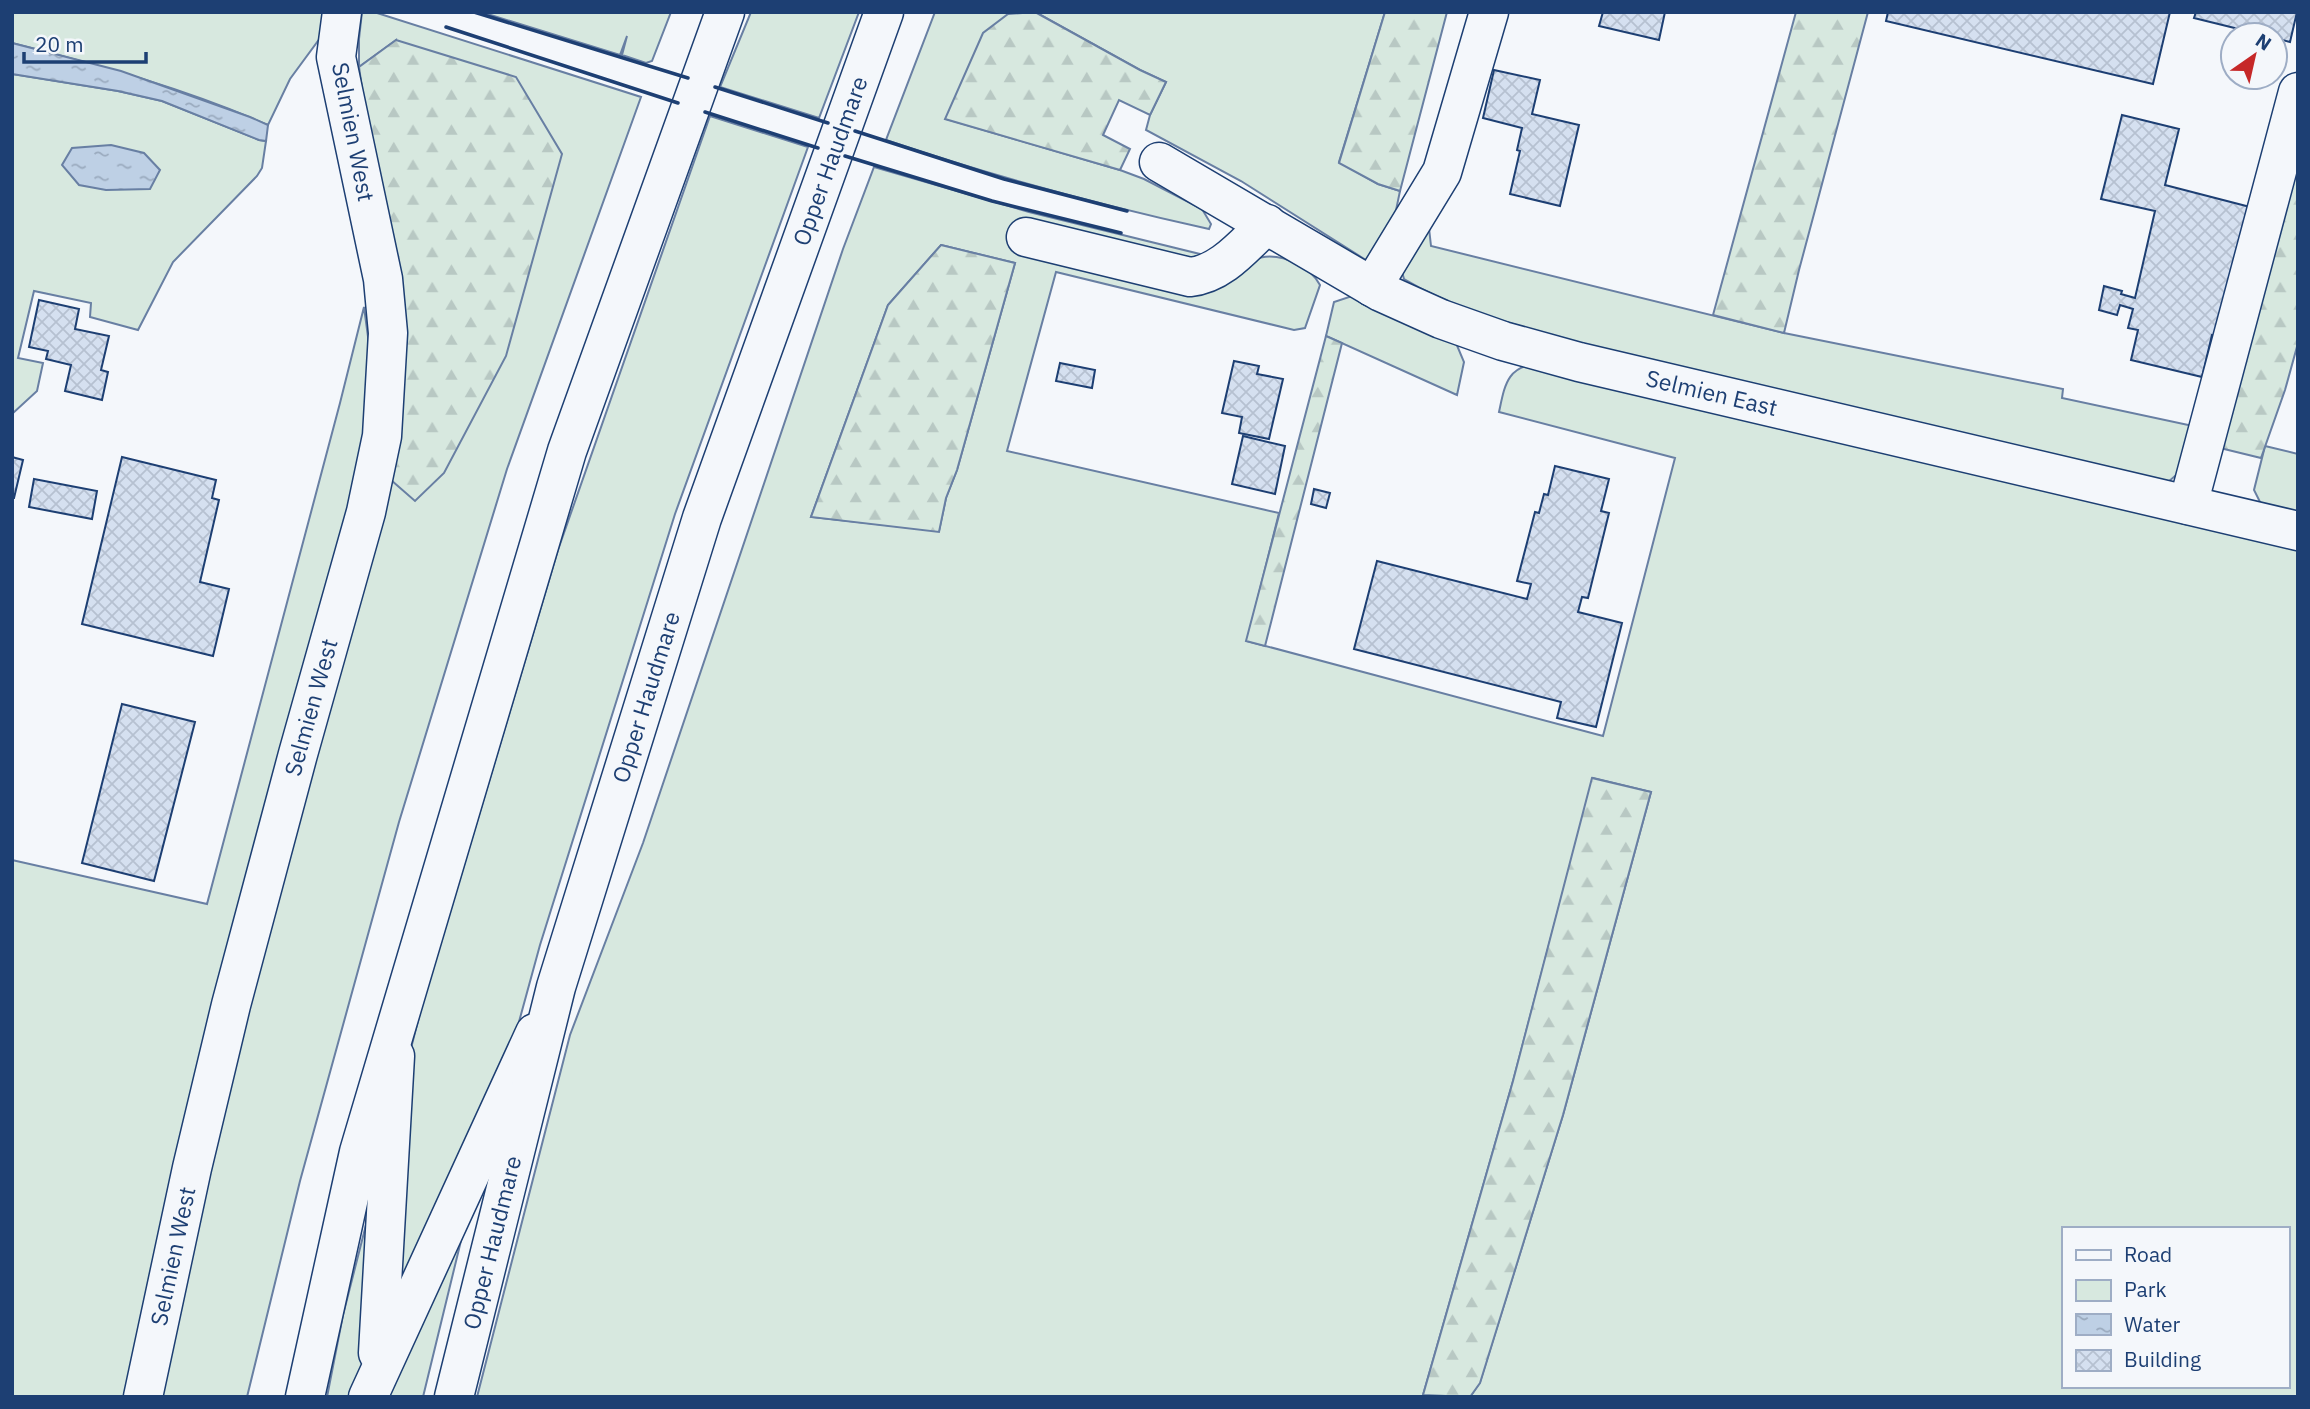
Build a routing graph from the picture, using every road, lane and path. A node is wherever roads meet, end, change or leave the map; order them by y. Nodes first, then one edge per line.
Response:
1 (342, 12) edge
2 (726, 12) edge
3 (884, 12) edge
4 (895, 12) edge
5 (1489, 12) edge
6 (865, 63) junction
7 (2298, 92) edge
8 (1159, 162) dead end
9 (1267, 224) junction
10 (1026, 237) dead end
11 (1372, 287) junction
12 (2188, 505) junction
13 (2298, 531) edge
14 (556, 987) junction
15 (396, 1028) junction
16 (374, 1389) edge
17 (143, 1397) edge
18 (304, 1397) edge
19 (454, 1397) edge

1 - 17 main road, Selmien West
2 - 15 main road
3 - 6 main road, Opper Haudmare
4 - 6 main road
5 - 11 main road
6 - 14 main road, Opper Haudmare
7 - 12 main road
8 - 9 main road, Selmien East
9 - 10 main road
9 - 11 main road, Selmien East
11 - 12 main road, Selmien East
12 - 13 main road, Selmien East
14 - 16 main road
14 - 19 main road, Opper Haudmare
15 - 16 main road
15 - 18 main road

